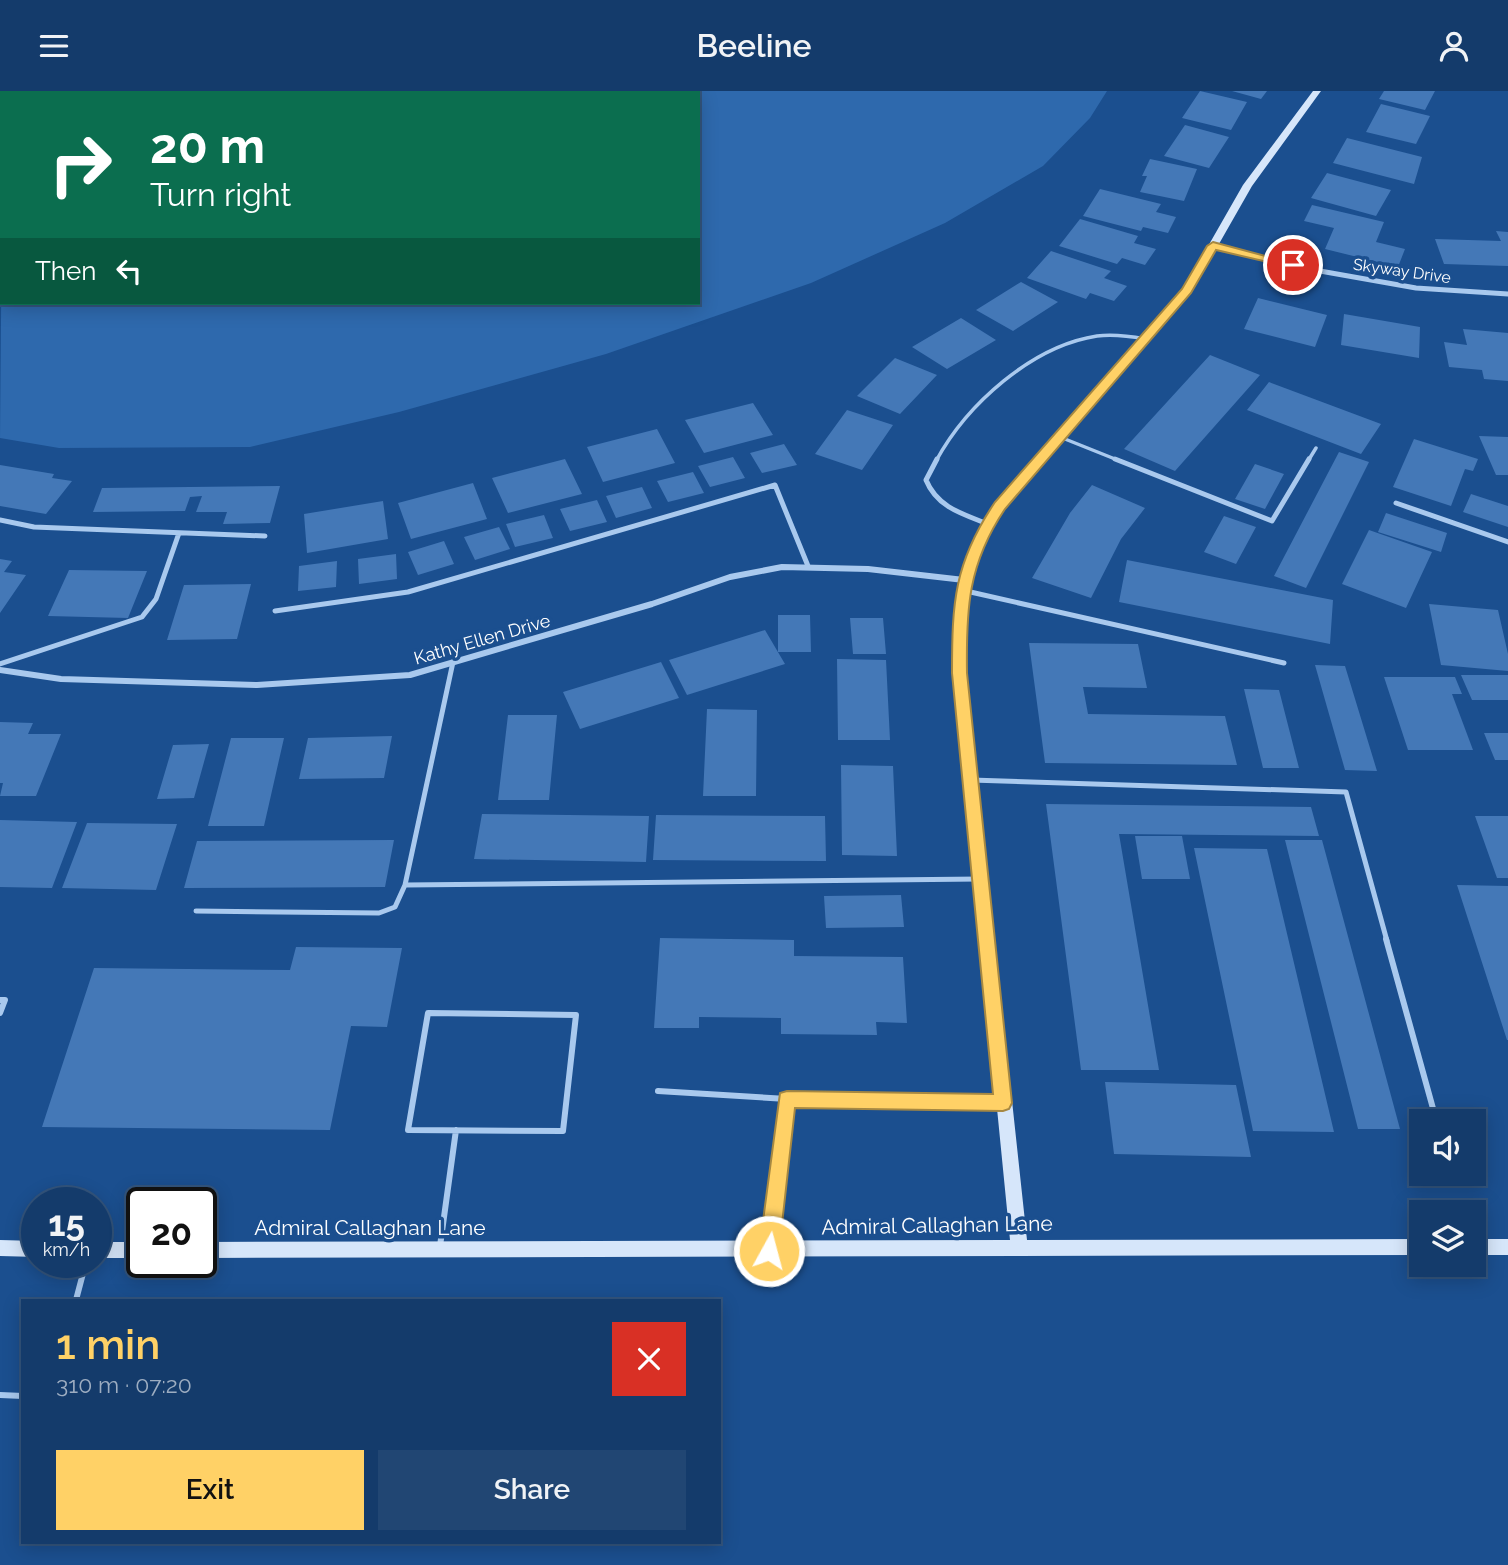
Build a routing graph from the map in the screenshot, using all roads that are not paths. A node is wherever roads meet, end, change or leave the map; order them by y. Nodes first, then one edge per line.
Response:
1 (1317, 91) edge
2 (1213, 246) junction
3 (1508, 294) edge
4 (1145, 339) junction
5 (1060, 437) junction
6 (1316, 448) dead end
7 (1395, 503) dead end
8 (0, 520) edge
9 (988, 524) junction
10 (179, 533) junction
11 (265, 537) dead end
12 (1508, 542) edge
13 (808, 566) junction
14 (963, 585) junction
15 (275, 611) dead end
16 (453, 662) junction
17 (1284, 663) dead end
18 (0, 664) edge
19 (0, 670) edge
20 (971, 780) junction
21 (982, 879) junction
22 (405, 885) junction
23 (197, 911) dead end
24 (0, 1000) edge
25 (0, 1013) edge
26 (658, 1091) dead end
27 (787, 1099) junction
28 (1003, 1103) junction
29 (1433, 1109) edge
30 (456, 1130) junction
31 (1019, 1246) junction
32 (1409, 1247) edge
33 (1486, 1247) edge
34 (1508, 1247) edge
35 (0, 1248) edge
36 (21, 1249) edge
37 (439, 1249) junction
38 (217, 1250) edge
39 (769, 1251) junction
40 (82, 1278) edge
41 (76, 1299) edge
42 (0, 1395) edge
43 (21, 1396) edge

1 - 2 street
2 - 3 street, Skyway Drive
2 - 4 street
4 - 5 street
4 - 9 lane
5 - 6 lane
5 - 9 street
7 - 12 lane
8 - 10 lane
9 - 14 street
10 - 11 lane
10 - 18 lane
13 - 14 street, Kathy Ellen Drive
13 - 15 lane
13 - 16 street, Kathy Ellen Drive
14 - 17 lane
14 - 20 street
16 - 19 street, Kathy Ellen Drive
16 - 22 lane
20 - 21 street
20 - 29 lane
21 - 22 lane
21 - 28 street
22 - 23 lane
24 - 25 lane
26 - 27 lane
27 - 28 lane
27 - 39 lane
28 - 31 street
30 - 30 lane
30 - 37 lane
31 - 32 street, Admiral Callaghan Lane
31 - 39 street, Admiral Callaghan Lane
33 - 34 street
35 - 36 street
37 - 38 street, Admiral Callaghan Lane
37 - 39 street, Admiral Callaghan Lane
40 - 41 lane
42 - 43 lane

